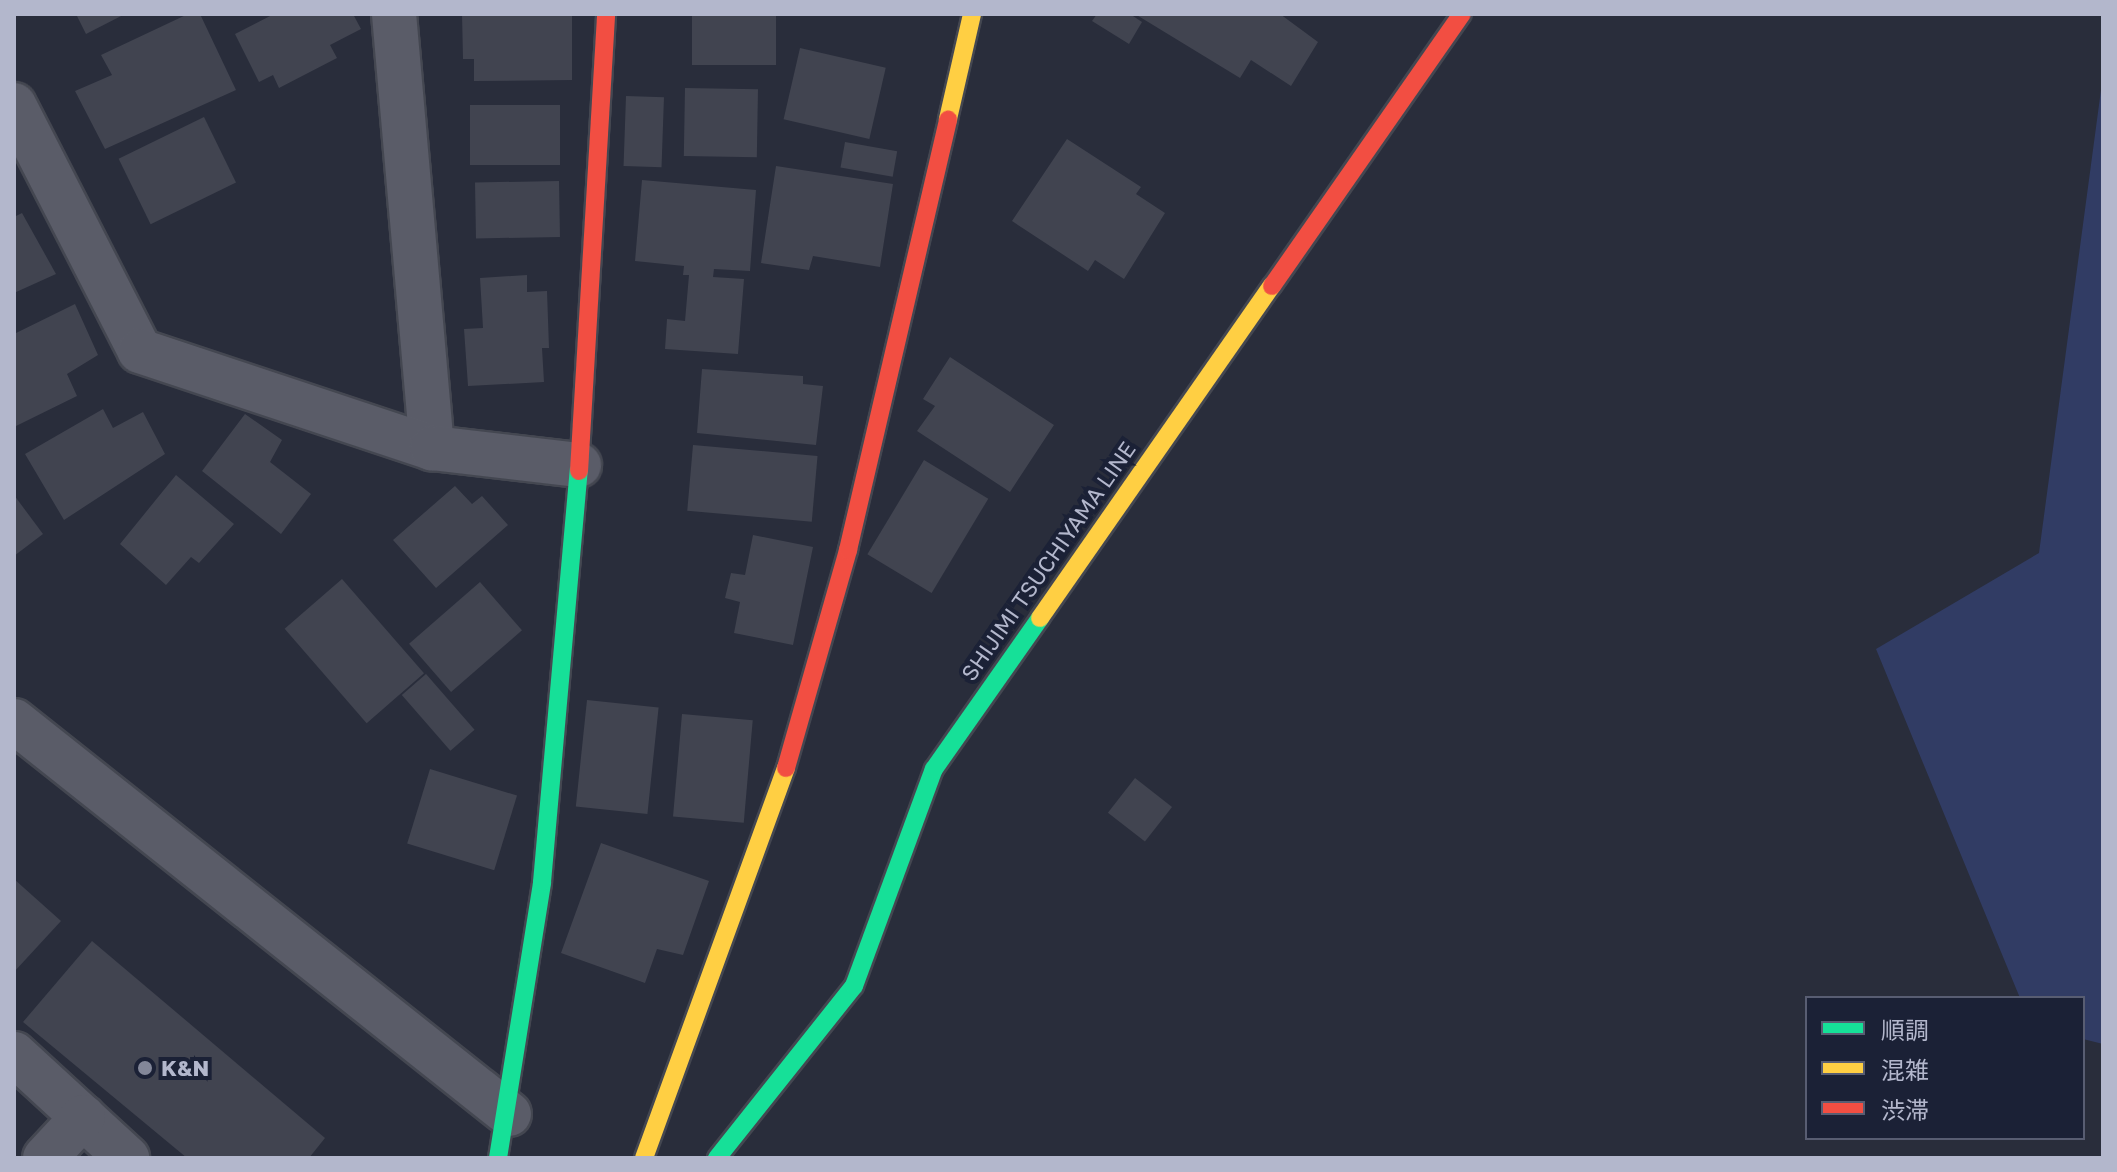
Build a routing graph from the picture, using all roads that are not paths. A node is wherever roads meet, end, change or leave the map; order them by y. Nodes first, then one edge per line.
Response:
1 (394, 14) edge
2 (606, 14) edge
3 (972, 14) edge
4 (1462, 14) edge
5 (14, 105) edge
6 (432, 448) junction
7 (579, 465) junction
8 (14, 721) edge
9 (14, 1054) edge
10 (509, 1114) junction
11 (83, 1117) junction
12 (45, 1158) edge
13 (127, 1158) edge
14 (498, 1158) edge
15 (644, 1158) edge
16 (717, 1158) edge

1 - 6 street
2 - 7 street
3 - 15 street
4 - 16 street, SHIJIMI TSUCHIYAMA LINE
5 - 6 street
6 - 7 street
7 - 10 street
8 - 10 street
9 - 11 street
10 - 14 street
11 - 12 street
11 - 13 street

